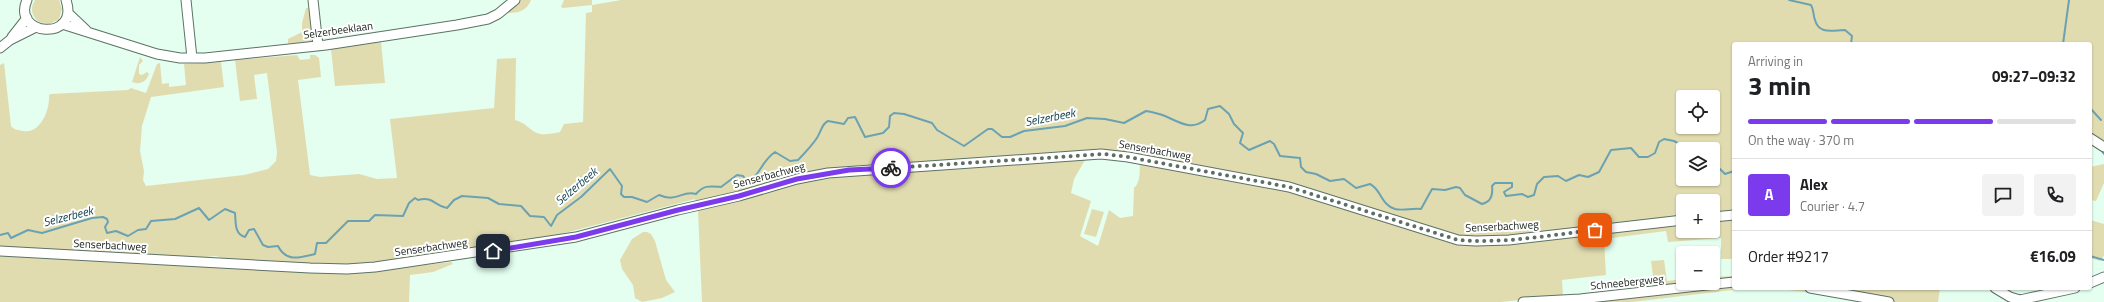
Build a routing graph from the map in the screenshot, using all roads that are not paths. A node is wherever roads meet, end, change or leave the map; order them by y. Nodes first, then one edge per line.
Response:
1 (27, 0) edge
2 (66, 0) edge
3 (186, 0) edge
4 (313, 0) edge
5 (515, 0) edge
6 (68, 13) junction
7 (27, 18) junction
8 (62, 24) junction
9 (36, 27) junction
10 (89, 32) junction
11 (10, 40) junction
12 (318, 46) junction
13 (0, 48) edge
14 (192, 58) junction
15 (2092, 139) edge
16 (2104, 147) edge
17 (1732, 215) edge
18 (1720, 216) edge
19 (1676, 221) edge
20 (0, 251) edge
21 (2104, 277) edge
22 (1732, 282) edge
23 (2092, 283) edge
24 (1821, 290) edge
25 (1998, 290) edge
26 (2066, 290) edge
27 (2014, 300) edge
28 (1523, 302) edge
29 (1889, 302) edge

1 - 7 street
2 - 6 street
3 - 14 street
4 - 12 street
5 - 12 street, Selzerbeeklaan
6 - 8 street
6 - 10 street
7 - 9 street
7 - 11 street
8 - 9 street
8 - 10 street, Selzerbeeklaan
9 - 11 street
10 - 14 street, Selzerbeeklaan
11 - 13 street
12 - 14 street, Selzerbeeklaan
15 - 16 street
17 - 18 street
19 - 20 street, Senserbachweg
21 - 23 street
22 - 28 street, Schneebergweg
24 - 29 street
25 - 27 street
26 - 27 street

